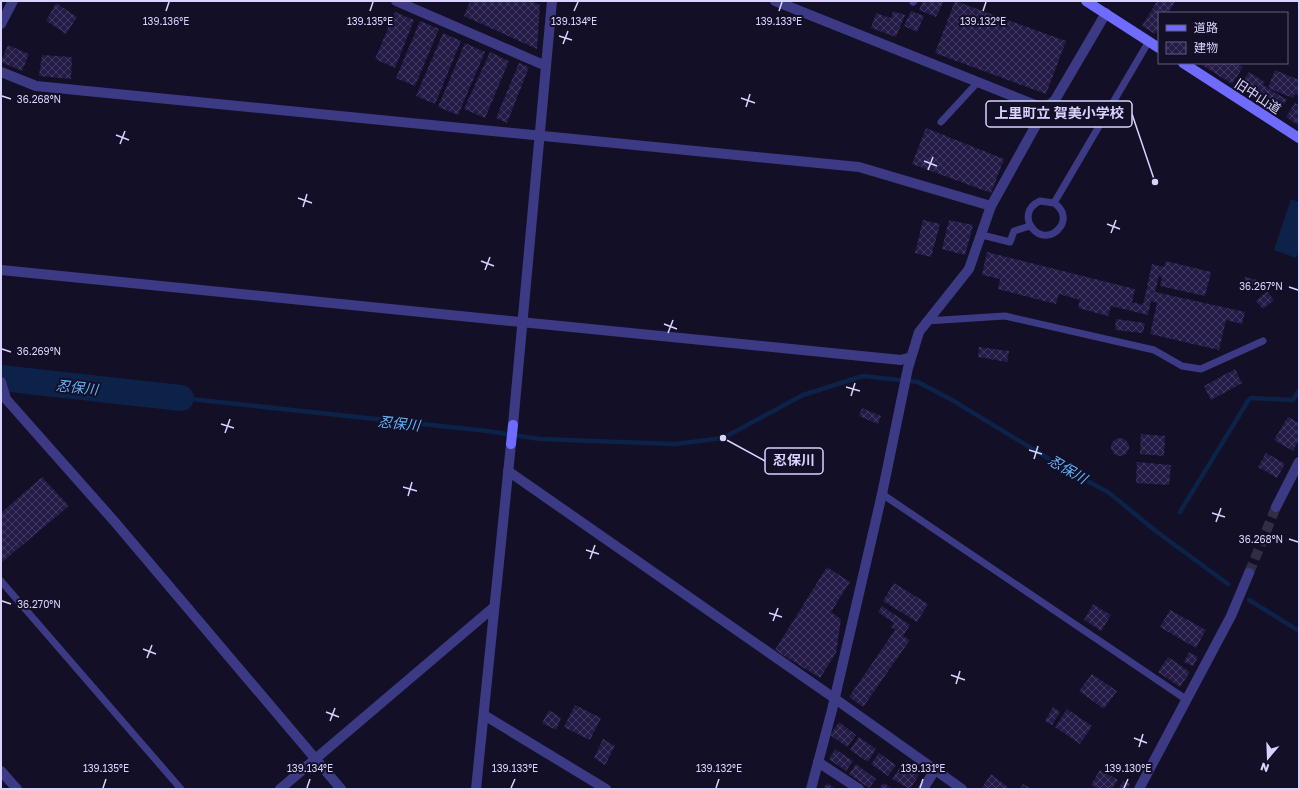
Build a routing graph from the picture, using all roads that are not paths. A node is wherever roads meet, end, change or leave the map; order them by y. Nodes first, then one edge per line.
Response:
1 (13, 1) edge
2 (396, 1) edge
3 (552, 1) edge
4 (775, 1) edge
5 (1086, 1) edge
6 (1106, 13) junction
7 (1, 24) edge
8 (1149, 41) junction
9 (1158, 47) edge
10 (1185, 64) edge
11 (546, 66) junction
12 (1, 72) edge
13 (977, 83) junction
14 (1045, 109) junction
15 (941, 122) dead end
16 (540, 136) junction
17 (1299, 138) edge
18 (1054, 203) junction
19 (991, 206) junction
20 (1030, 226) junction
21 (982, 235) junction
22 (1, 270) edge
23 (522, 322) junction
24 (926, 322) junction
25 (1263, 340) dead end
26 (912, 357) junction
27 (1, 382) edge
28 (512, 425) joint
29 (511, 444) joint
30 (1299, 462) edge
31 (508, 471) junction
32 (882, 494) junction
33 (1276, 507) tunnel mouth
34 (1249, 573) tunnel mouth
35 (1, 581) edge
36 (494, 607) junction
37 (834, 698) junction
38 (1187, 700) junction
39 (484, 715) junction
40 (315, 758) junction
41 (818, 762) junction
42 (935, 770) junction
43 (1, 771) edge
44 (17, 789) edge
45 (181, 789) edge
46 (280, 789) edge
47 (341, 789) edge
48 (476, 789) edge
49 (606, 789) edge
50 (811, 789) edge
51 (858, 789) edge
52 (923, 789) edge
53 (962, 789) edge
54 (1139, 789) edge

1 - 7 street
2 - 11 street
3 - 11 street
4 - 13 street
5 - 6 main road
6 - 8 main road
6 - 14 street
8 - 9 main road
8 - 18 lane
10 - 17 main road, 旧中山道
11 - 16 street
12 - 16 street
13 - 14 street
13 - 15 lane
14 - 19 street
16 - 19 street
16 - 23 street
18 - 20 lane
18 - 20 lane
19 - 21 street
20 - 21 lane
21 - 24 street
22 - 23 street
23 - 26 street
23 - 28 street
24 - 25 lane
24 - 26 street
26 - 32 street
27 - 40 street
28 - 29 main road
29 - 31 street
30 - 33 street
31 - 36 street
31 - 37 street
32 - 37 street
32 - 38 lane
34 - 38 street
35 - 45 lane
36 - 39 street
36 - 40 street
37 - 41 street
37 - 42 street
38 - 54 street
39 - 48 street
39 - 49 street
40 - 46 street
40 - 47 street
41 - 50 street
41 - 51 street
42 - 52 street
42 - 53 street
43 - 44 street

